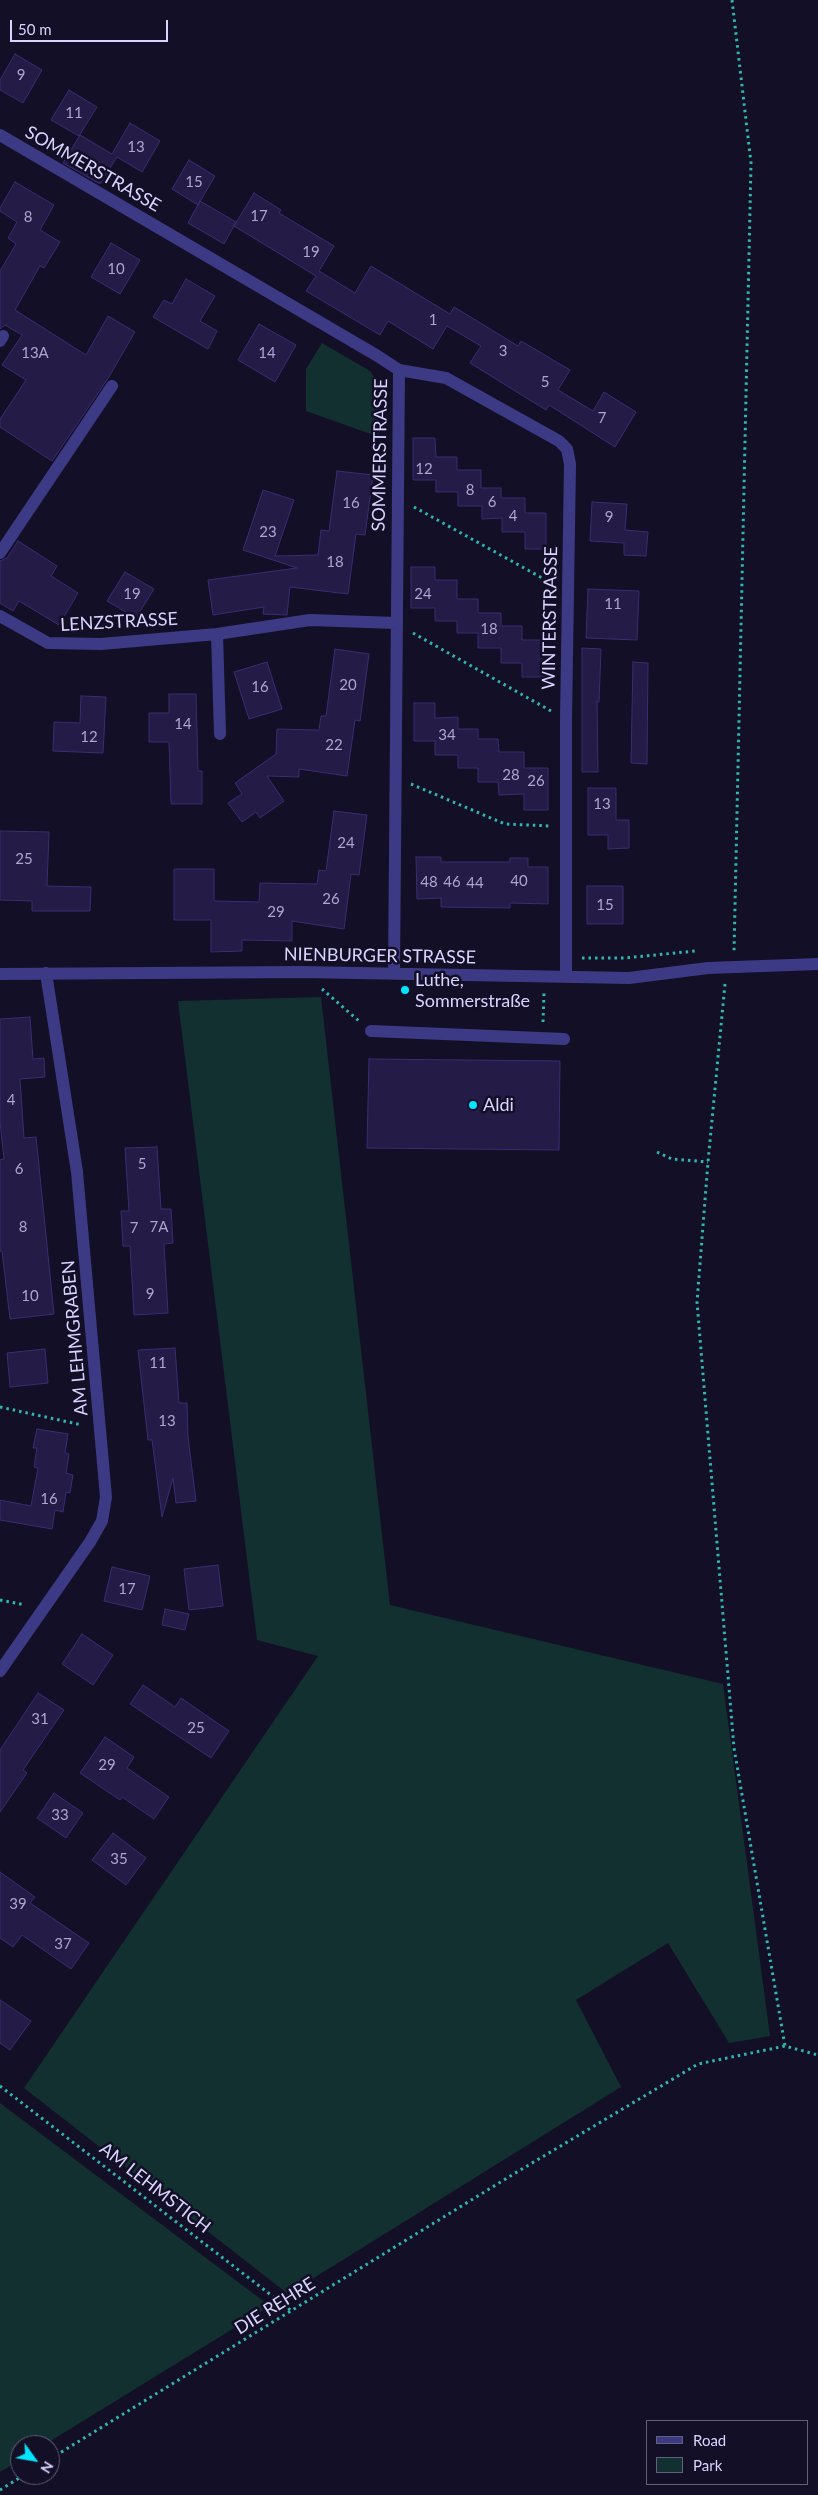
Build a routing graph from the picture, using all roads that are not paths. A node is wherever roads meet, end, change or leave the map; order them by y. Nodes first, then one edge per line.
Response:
1 (0, 135) edge
2 (399, 370) junction
3 (112, 386) dead end
4 (0, 553) edge
5 (0, 616) edge
6 (396, 623) junction
7 (217, 634) junction
8 (220, 734) dead end
9 (818, 964) edge
10 (46, 973) junction
11 (394, 973) junction
12 (0, 974) edge
13 (566, 976) junction
14 (371, 1031) road end
15 (564, 1039) dead end
16 (0, 1671) edge

1 - 2 street, SOMMERSTRASSE
2 - 6 street, SOMMERSTRASSE
2 - 13 street, WINTERSTRASSE
3 - 4 street
5 - 7 street, LENZSTRASSE
6 - 7 street, LENZSTRASSE
6 - 11 street, SOMMERSTRASSE
7 - 8 street
9 - 13 street, NIENBURGER STRASSE
10 - 11 street, NIENBURGER STRASSE
10 - 12 street, NIENBURGER STRASSE
10 - 16 street, AM LEHMGRABEN
11 - 13 street, NIENBURGER STRASSE
14 - 15 street

